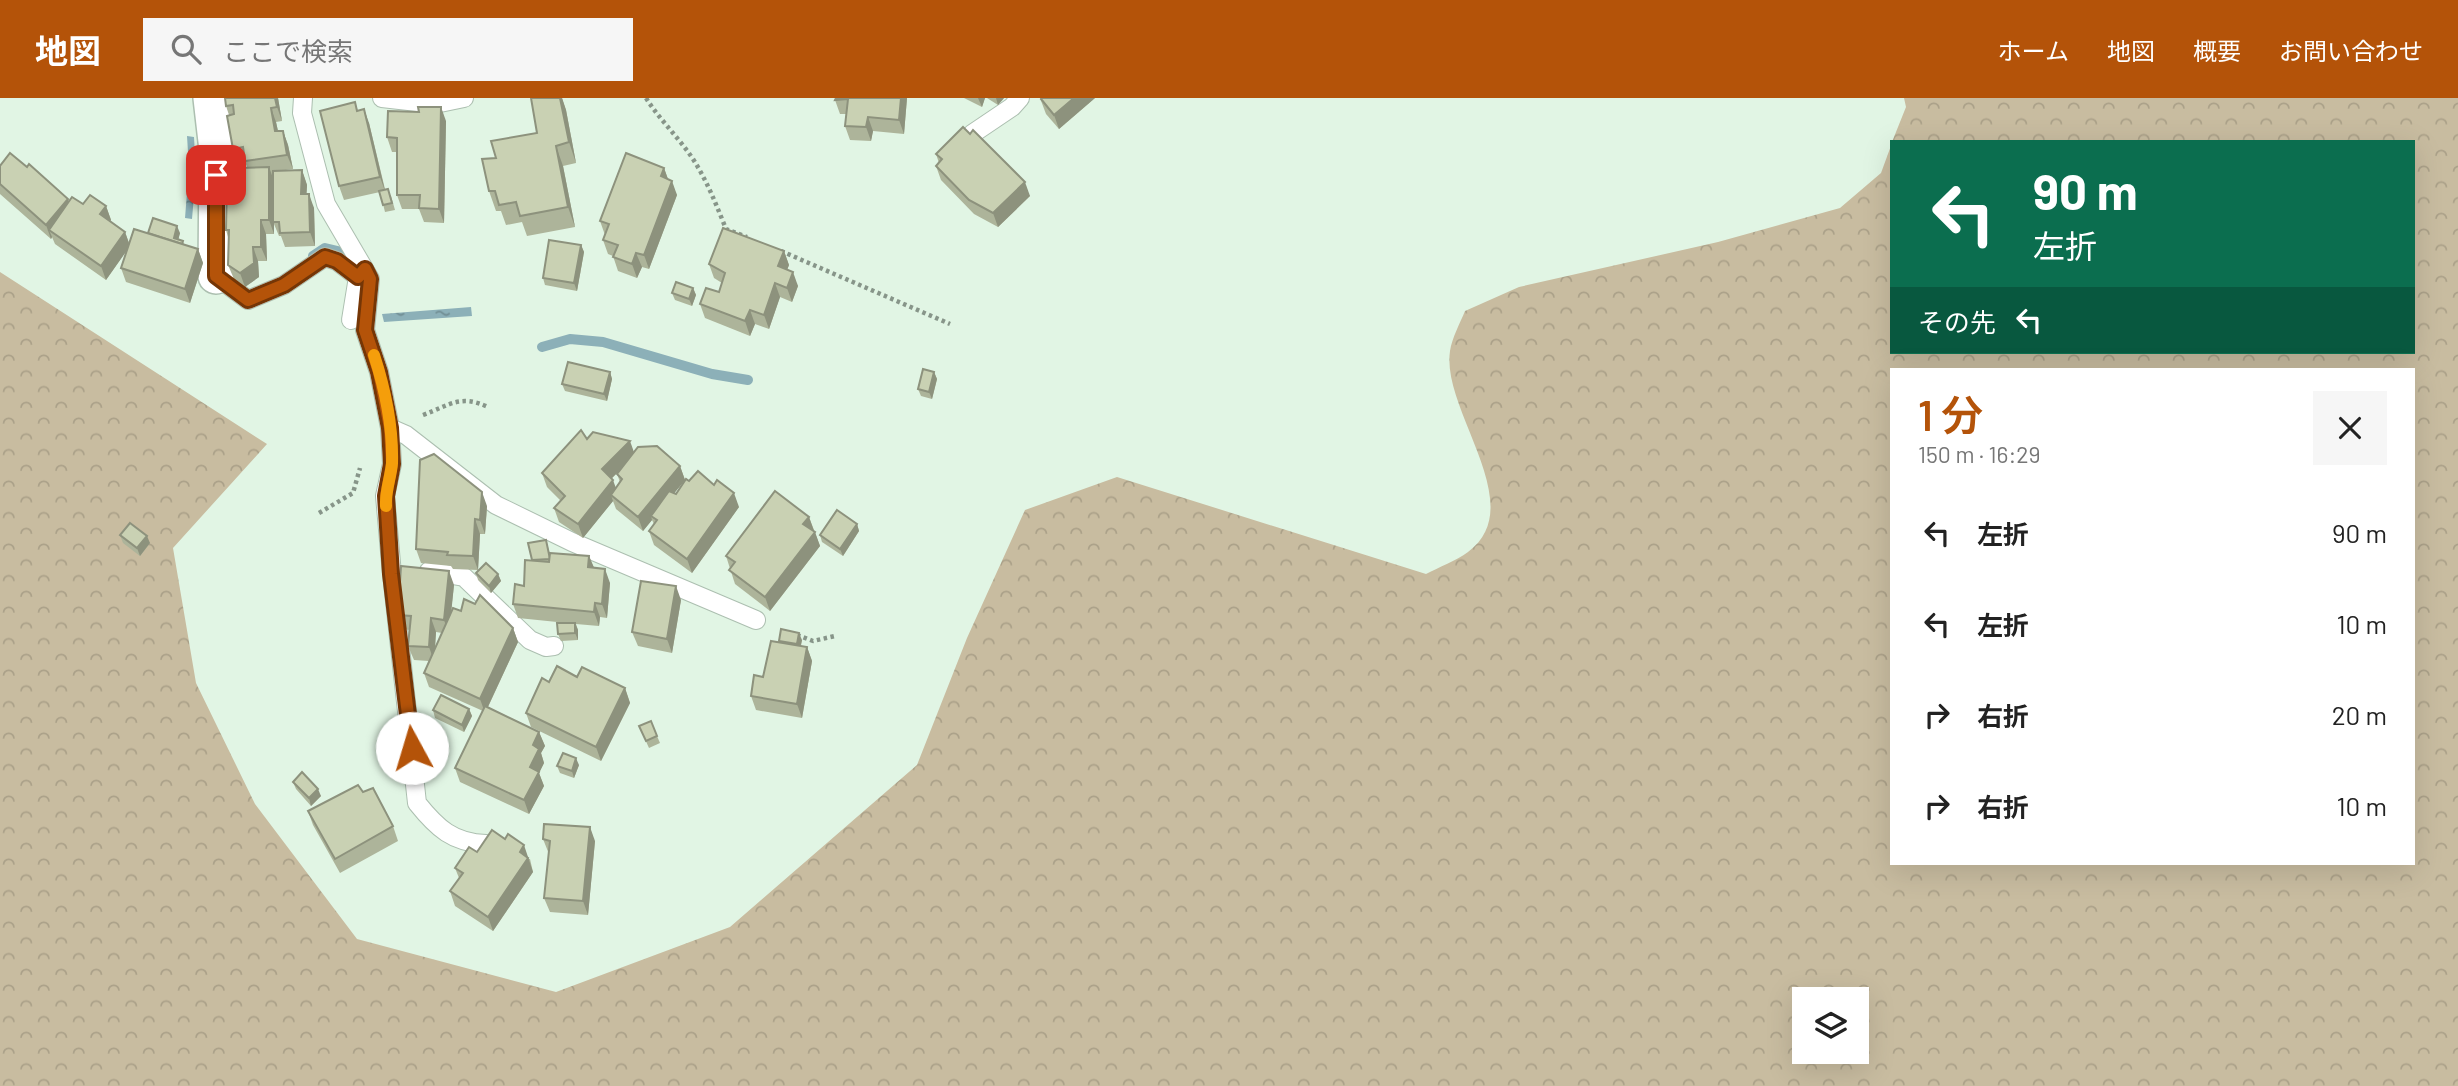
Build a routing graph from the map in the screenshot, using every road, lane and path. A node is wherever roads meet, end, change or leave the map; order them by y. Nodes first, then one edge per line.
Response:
1 (211, 98) edge
2 (303, 98) edge
3 (382, 98) edge
4 (464, 98) edge
5 (646, 98) edge
6 (1020, 98) edge
7 (972, 134) edge
8 (751, 239) edge
9 (777, 250) edge
10 (362, 273) junction
11 (216, 276) joint
12 (351, 320) dead end
13 (950, 324) dead end
14 (488, 407) dead end
15 (390, 432) junction
16 (318, 513) dead end
17 (403, 567) junction
18 (756, 620) joint
19 (835, 636) dead end
20 (554, 646) dead end
21 (486, 844) edge

1 - 11 street
2 - 10 lane
3 - 4 lane
5 - 8 path
6 - 7 lane
9 - 13 path
10 - 11 lane
10 - 12 lane
10 - 15 lane
14 - 15 path
15 - 16 path
15 - 17 lane
15 - 18 lane
17 - 20 lane
17 - 21 lane
18 - 19 path

